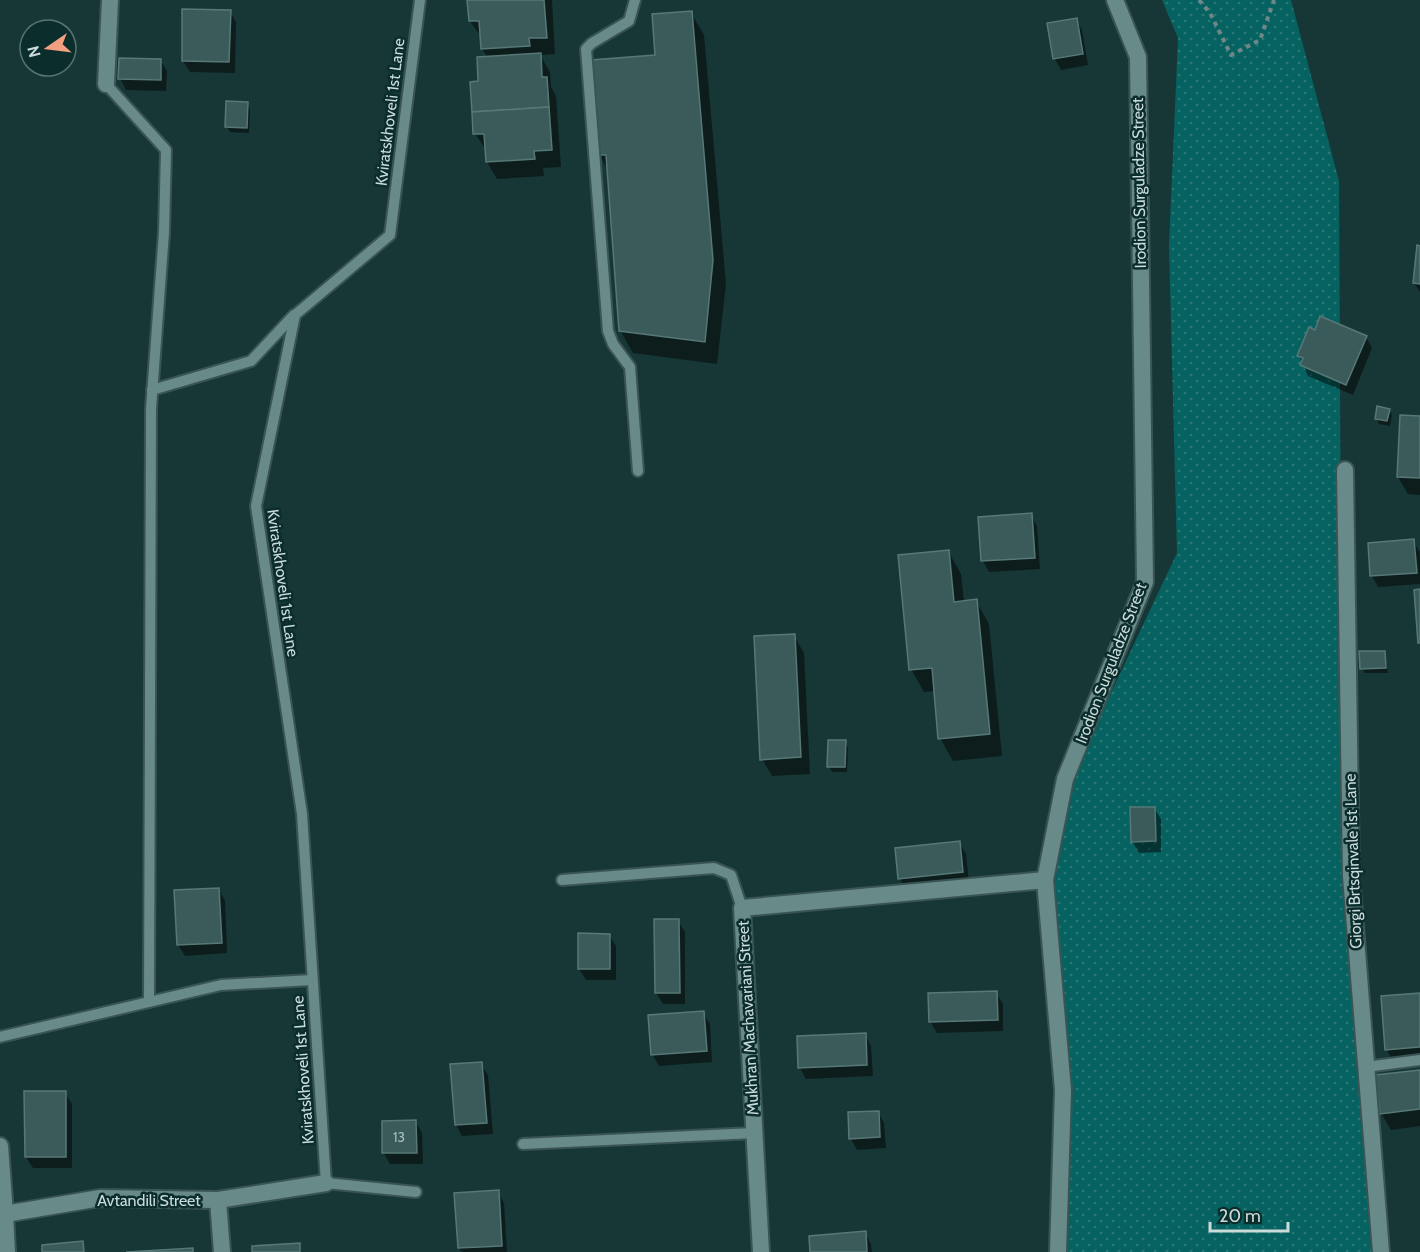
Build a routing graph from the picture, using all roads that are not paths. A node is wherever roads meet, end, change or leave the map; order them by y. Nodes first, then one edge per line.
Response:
1 (110, 0) edge
2 (420, 0) edge
3 (635, 0) edge
4 (1115, 0) edge
5 (106, 84) joint
6 (295, 315) junction
7 (152, 390) junction
8 (1345, 470) dead end
9 (638, 471) dead end
10 (562, 880) dead end
11 (1045, 880) junction
12 (742, 908) junction
13 (312, 980) junction
14 (149, 1002) junction
15 (0, 1037) edge
16 (1420, 1060) edge
17 (1366, 1066) junction
18 (754, 1132) junction
19 (523, 1144) dead end
20 (0, 1146) edge
21 (326, 1183) junction
22 (416, 1192) dead end
23 (218, 1200) junction
24 (5, 1214) junction
25 (7, 1252) edge
26 (222, 1252) edge
27 (761, 1252) edge
28 (1058, 1252) edge
29 (1381, 1252) edge

1 - 5 street
2 - 6 lane, Kviratskhoveli 1st Lane
3 - 9 lane
4 - 11 street, Irodion Surguladze Street
5 - 7 lane
6 - 7 lane
6 - 13 lane, Kviratskhoveli 1st Lane
7 - 14 lane
8 - 17 street, Giorgi Brtsqinvale 1st Lane
10 - 12 lane
11 - 12 street, Mukhran Machavariani Street
11 - 28 street, Irodion Surguladze Street
12 - 18 street, Mukhran Machavariani Street
13 - 14 lane
13 - 21 lane, Kviratskhoveli 1st Lane
14 - 15 lane
16 - 17 lane
17 - 29 street, Giorgi Brtsqinvale 1st Lane
18 - 19 lane
18 - 27 street, Mukhran Machavariani Street
20 - 24 street
21 - 22 lane
21 - 23 street, Avtandili Street
23 - 24 street, Avtandili Street
23 - 26 street
24 - 25 street

